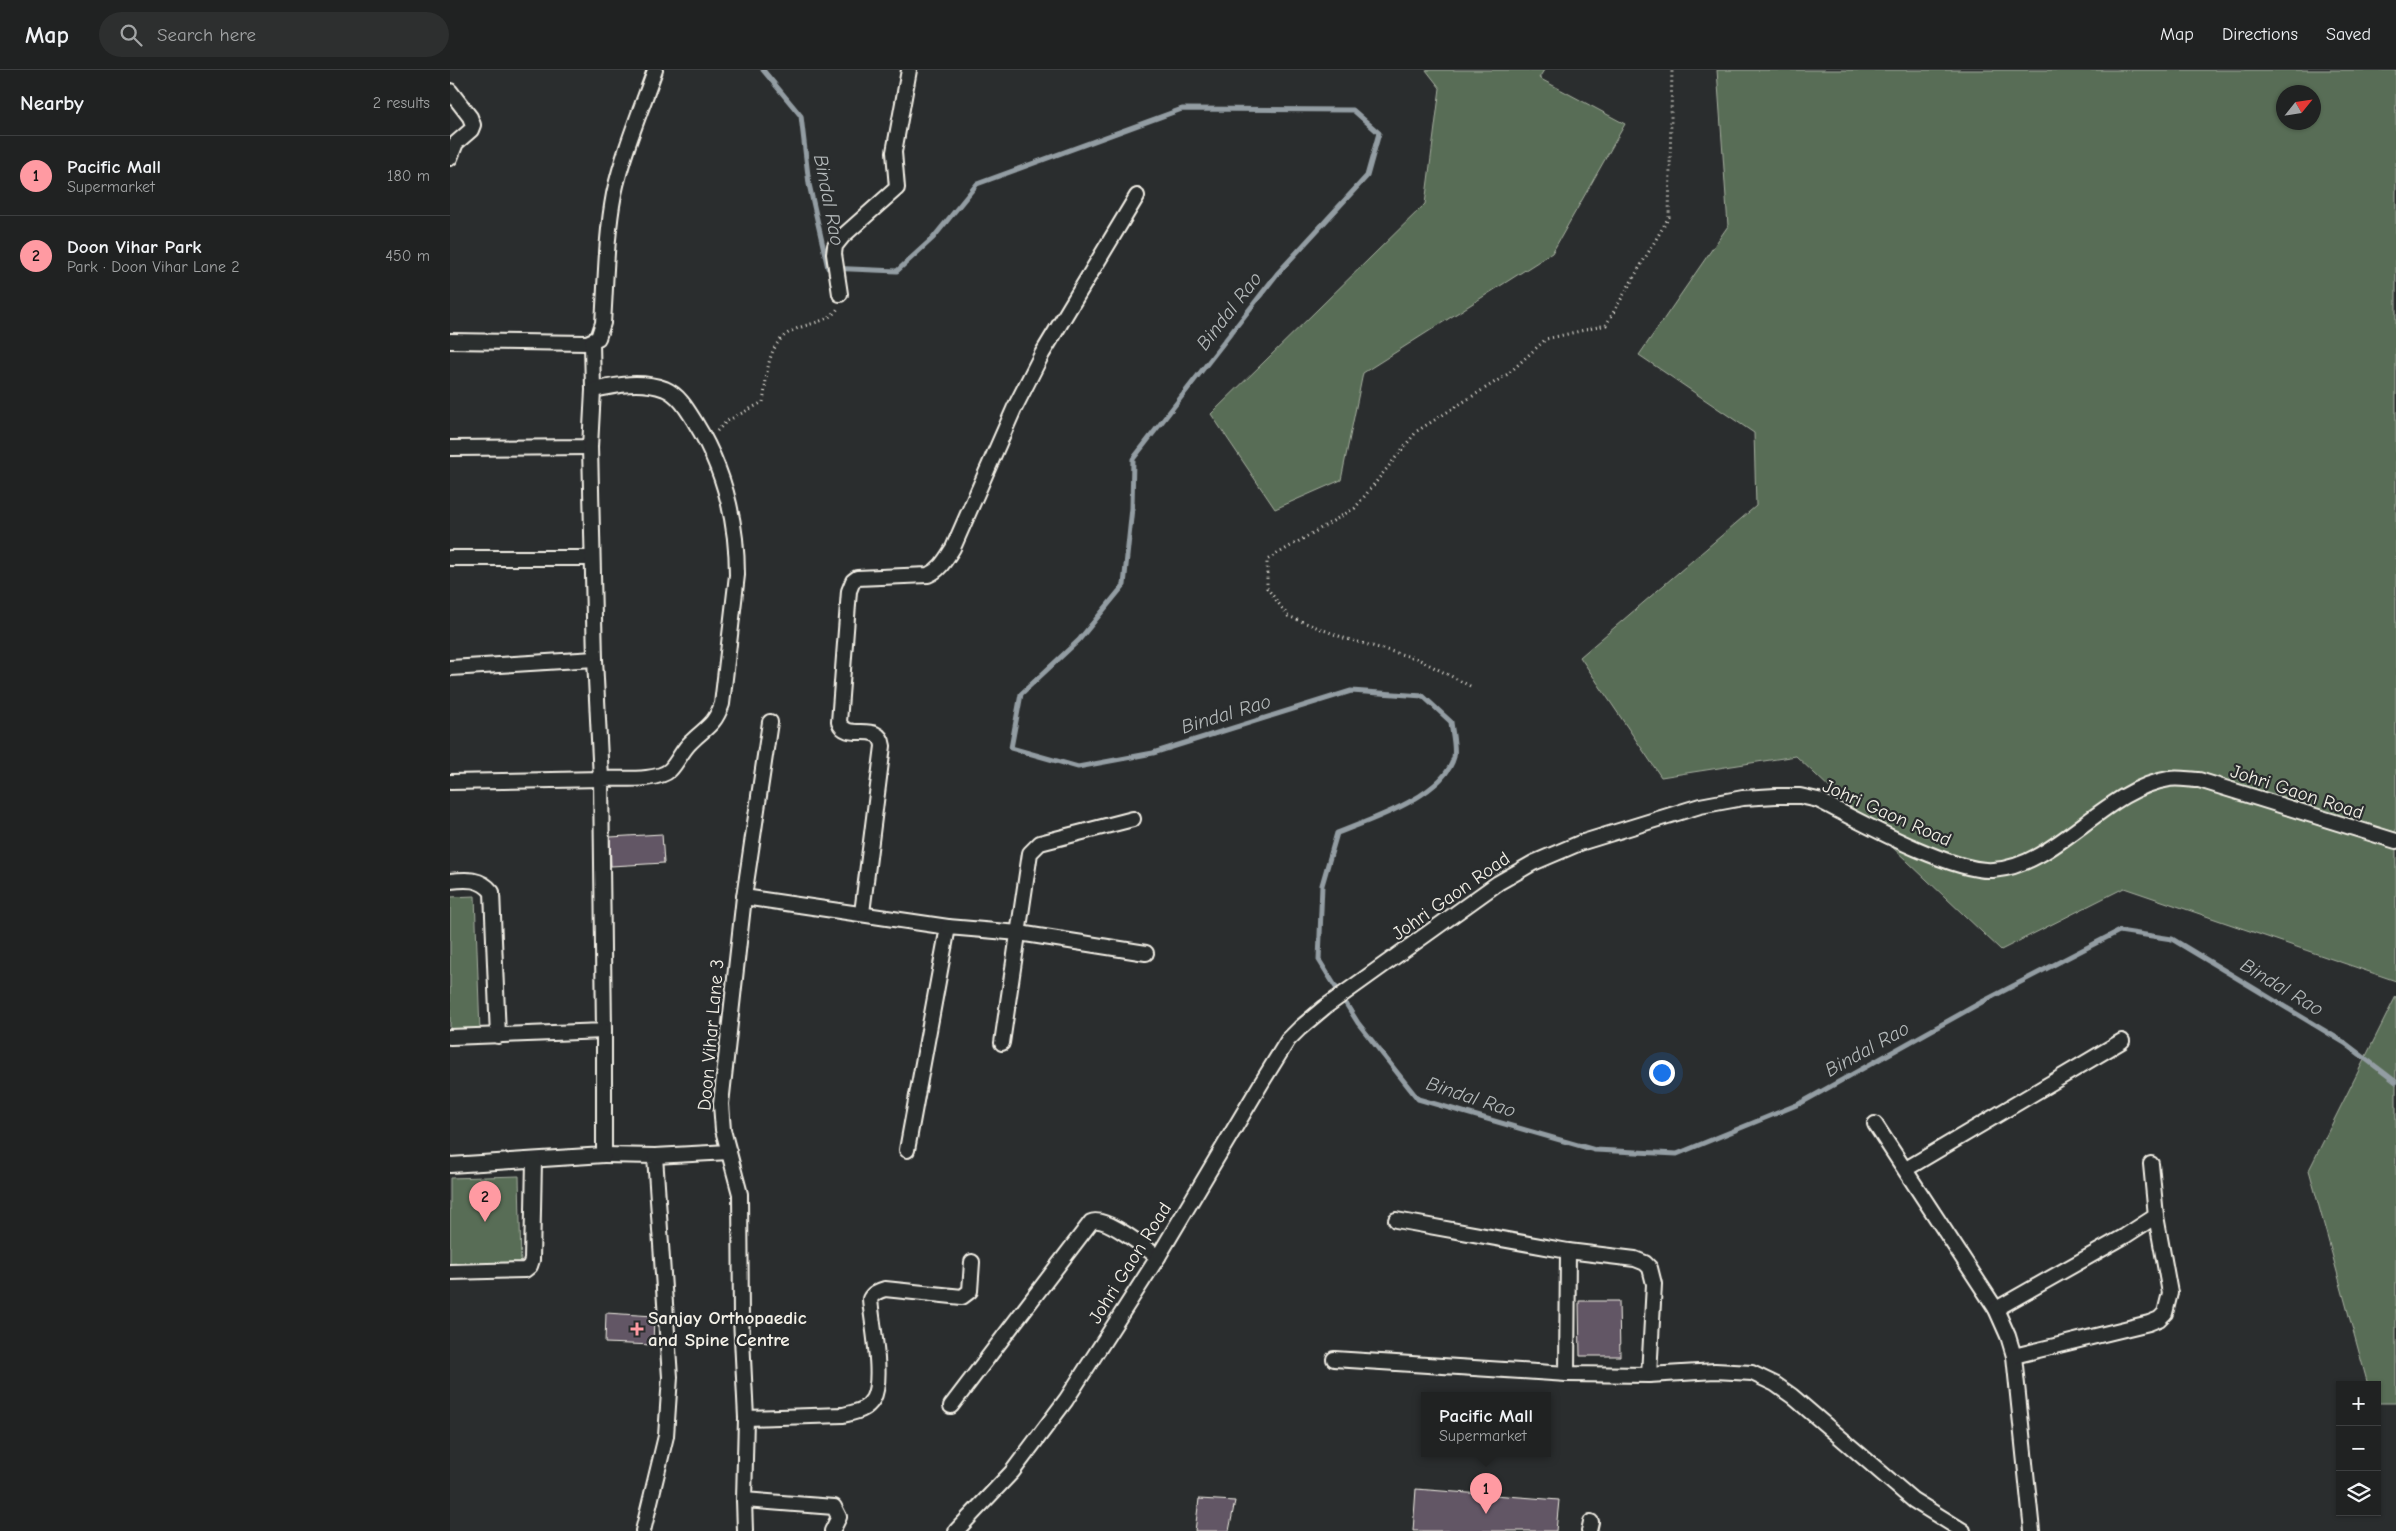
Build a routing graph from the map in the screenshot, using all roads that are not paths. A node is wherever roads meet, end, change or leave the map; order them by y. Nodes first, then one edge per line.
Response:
1 (655, 70) edge
2 (909, 70) edge
3 (450, 91) edge
4 (450, 158) edge
5 (1136, 196) dead end
6 (840, 294) road end
7 (450, 342) edge
8 (592, 342) junction
9 (593, 390) junction
10 (590, 447) junction
11 (450, 448) edge
12 (450, 558) edge
13 (592, 558) junction
14 (595, 658) junction
15 (450, 668) edge
16 (770, 722) dead end
17 (601, 779) junction
18 (450, 782) edge
19 (1133, 819) dead end
20 (2396, 841) edge
21 (450, 881) edge
22 (744, 897) junction
23 (862, 913) junction
24 (948, 927) junction
25 (1019, 934) junction
26 (1146, 952) dead end
27 (604, 1031) junction
28 (498, 1036) junction
29 (450, 1037) edge
30 (2122, 1041) dead end
31 (1002, 1043) dead end
32 (1875, 1124) dead end
33 (907, 1150) dead end
34 (729, 1152) junction
35 (604, 1155) junction
36 (655, 1156) junction
37 (534, 1160) junction
38 (2151, 1164) dead end
39 (450, 1165) edge
40 (1906, 1168) junction
41 (2156, 1216) junction
42 (1396, 1220) dead end
43 (1568, 1251) junction
44 (1158, 1257) junction
45 (972, 1262) dead end
46 (450, 1272) edge
47 (1996, 1309) junction
48 (2014, 1356) junction
49 (1334, 1359) dead end
50 (1567, 1374) junction
51 (1649, 1375) junction
52 (951, 1406) dead end
53 (746, 1418) junction
54 (744, 1500) junction
55 (643, 1531) edge
56 (746, 1531) edge
57 (832, 1531) edge
58 (956, 1531) edge
59 (1963, 1531) edge
60 (2032, 1531) edge

1 - 8 street
2 - 6 street
3 - 4 street
5 - 23 street
7 - 8 street
8 - 9 street
9 - 10 street
9 - 17 street
10 - 11 street
10 - 13 street
12 - 13 street
13 - 14 street
14 - 15 street
14 - 17 street
16 - 22 street, Doon Vihar Lane 3
17 - 18 street
17 - 27 street
19 - 25 street
20 - 44 street, Johri Gaon Road
21 - 28 street
22 - 23 street
22 - 34 street, Doon Vihar Lane 3
23 - 24 street
24 - 25 street
24 - 33 street
25 - 26 street
25 - 31 street
27 - 28 street
27 - 35 street
28 - 29 street
30 - 40 street
32 - 40 street
34 - 36 street
34 - 53 street, Doon Vihar Lane 3
35 - 36 street
35 - 37 street
36 - 55 street
37 - 39 street
37 - 46 street
38 - 41 street
40 - 47 street
41 - 47 street
41 - 48 street
42 - 43 street
43 - 50 street
43 - 51 street
44 - 52 street
44 - 58 street, Johri Gaon Road
45 - 53 street
47 - 48 street
48 - 60 street
49 - 50 street
50 - 51 street
51 - 59 street
53 - 54 street, Doon Vihar Lane 3
54 - 56 street, Doon Vihar Lane 3
54 - 57 street

